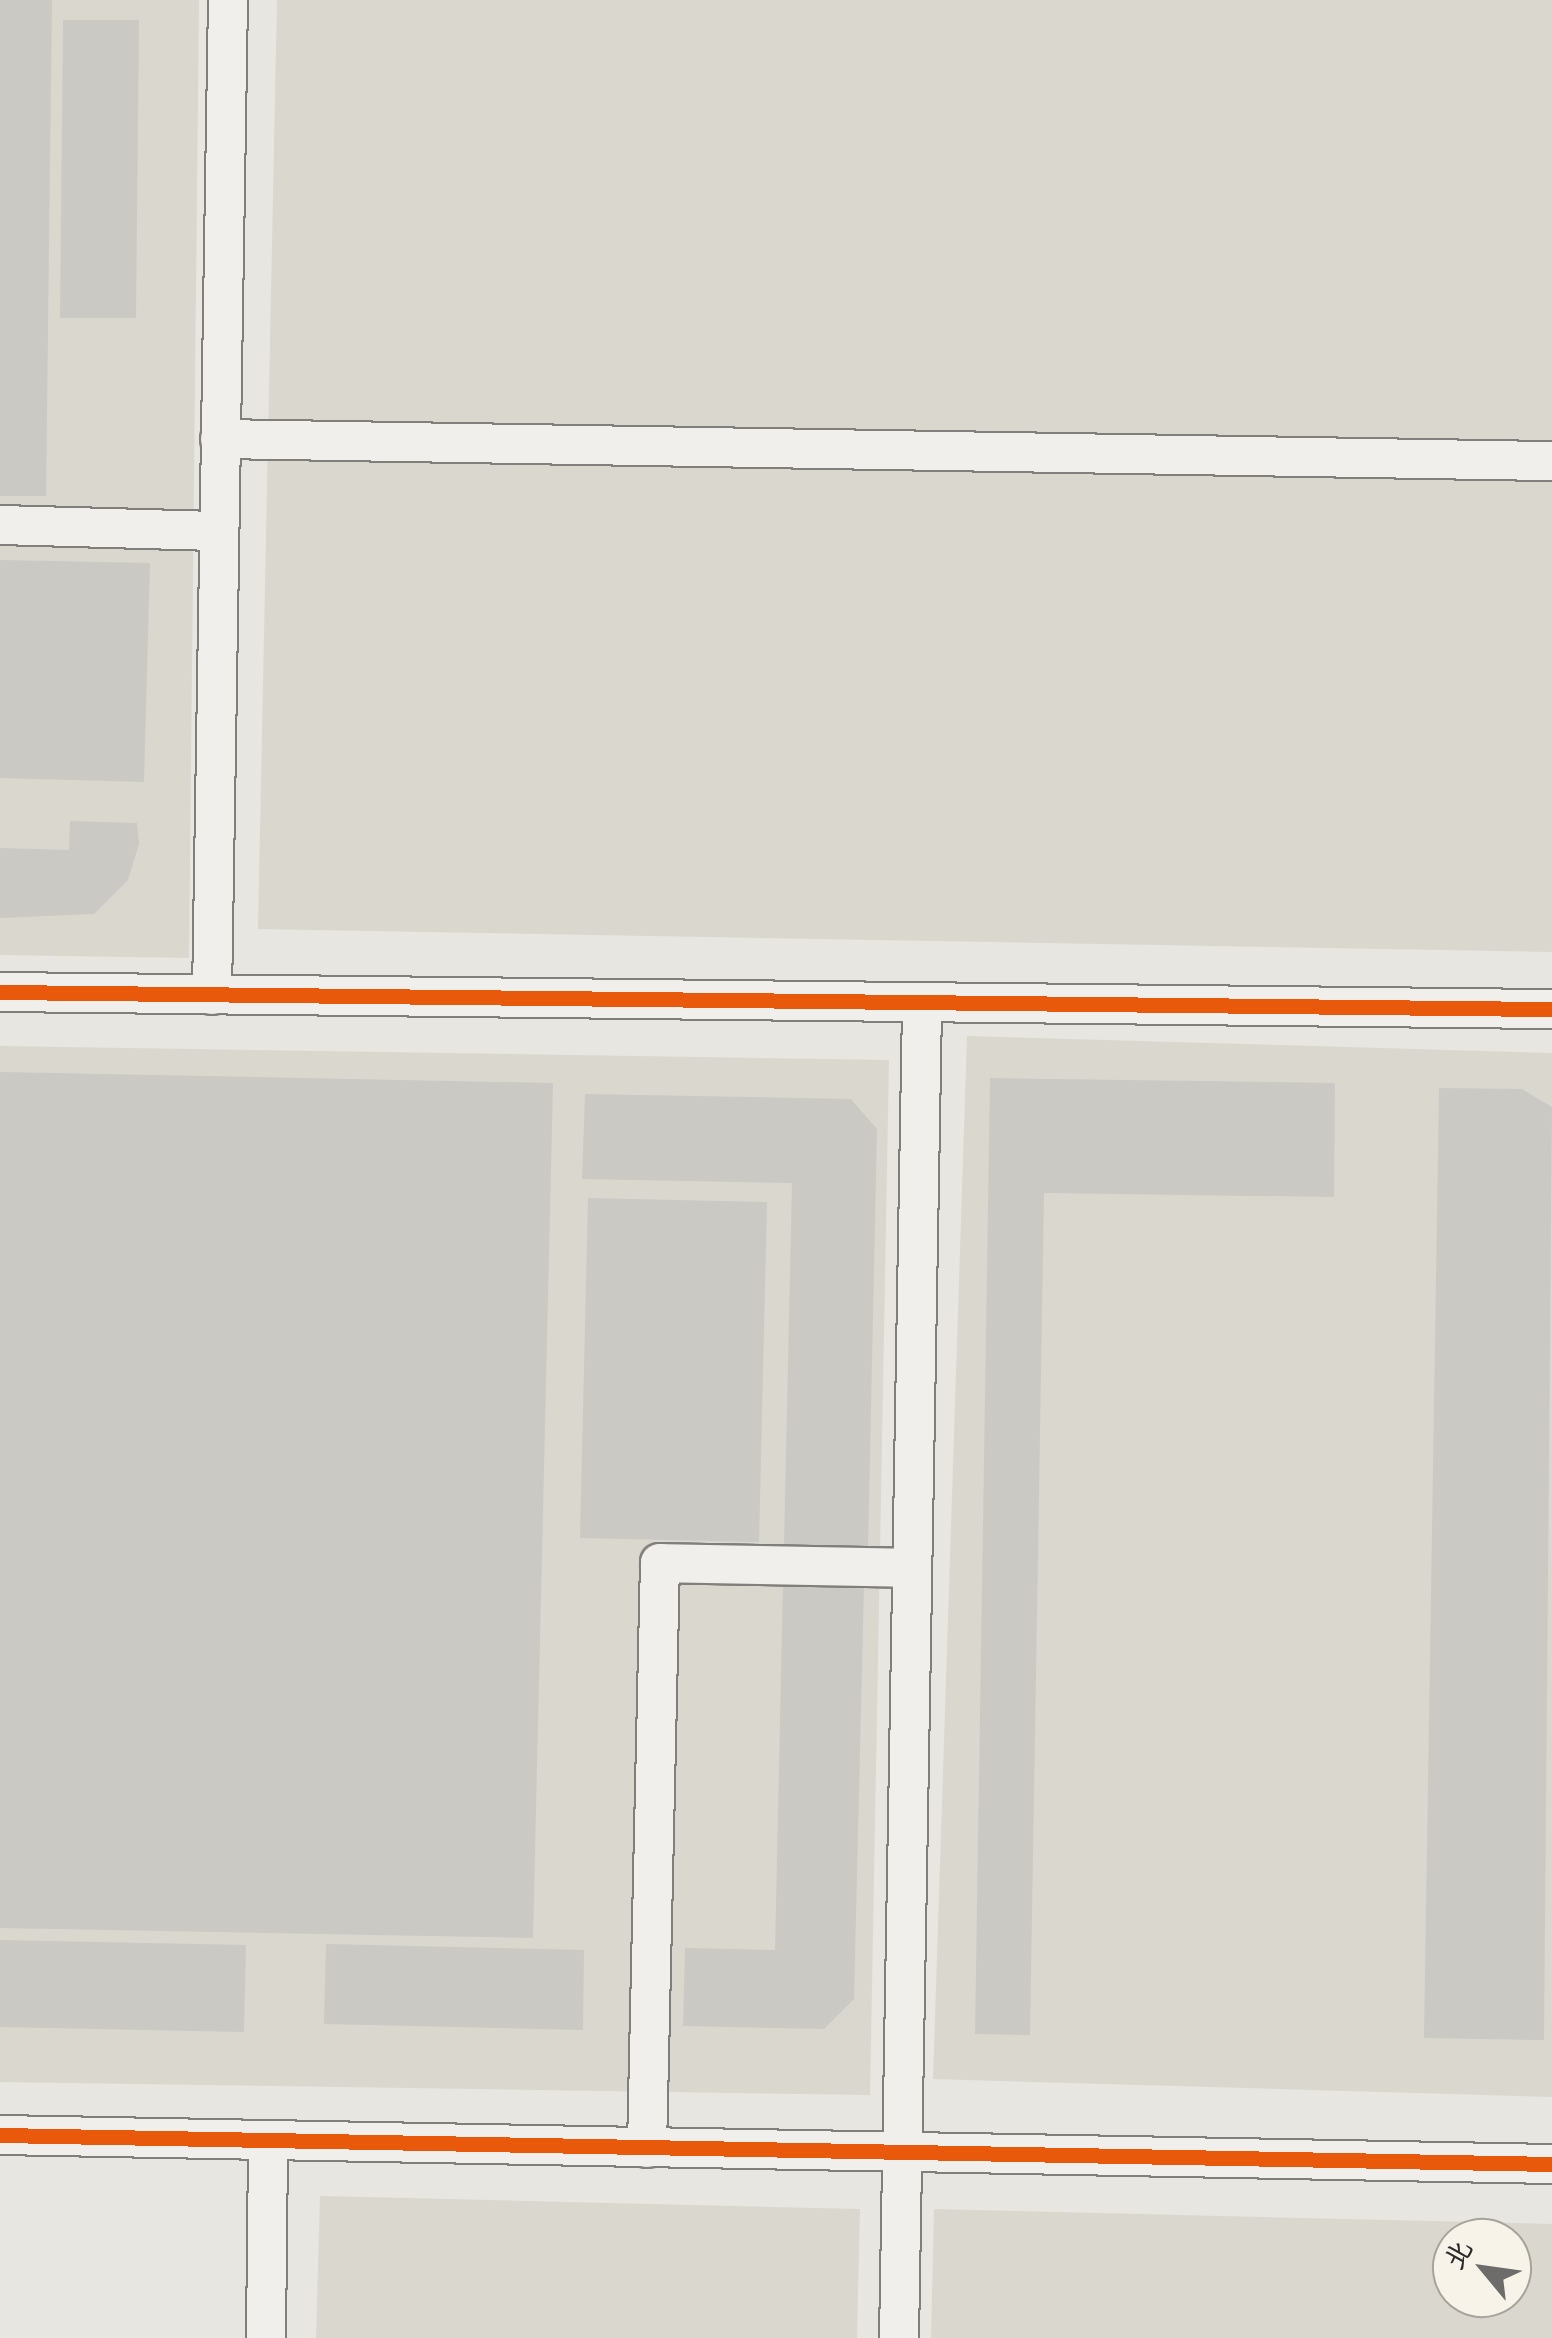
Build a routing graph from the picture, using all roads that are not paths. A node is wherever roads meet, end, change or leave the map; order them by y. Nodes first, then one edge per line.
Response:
1 (228, 0) edge
2 (220, 439) junction
3 (1552, 461) edge
4 (0, 525) edge
5 (219, 531) junction
6 (0, 992) edge
7 (212, 995) junction
8 (922, 1002) junction
9 (1552, 1009) edge
10 (912, 1568) junction
11 (0, 2135) edge
12 (268, 2140) junction
13 (647, 2148) junction
14 (903, 2153) junction
15 (1552, 2164) edge
16 (266, 2338) edge
17 (899, 2338) edge

1 - 2 street
2 - 3 street
2 - 5 street
4 - 5 street
5 - 7 street
6 - 7 street
7 - 8 street
8 - 9 street
8 - 10 street
10 - 13 street
10 - 14 street
11 - 12 street
12 - 13 street
12 - 16 street
13 - 14 street
14 - 15 street
14 - 17 street

